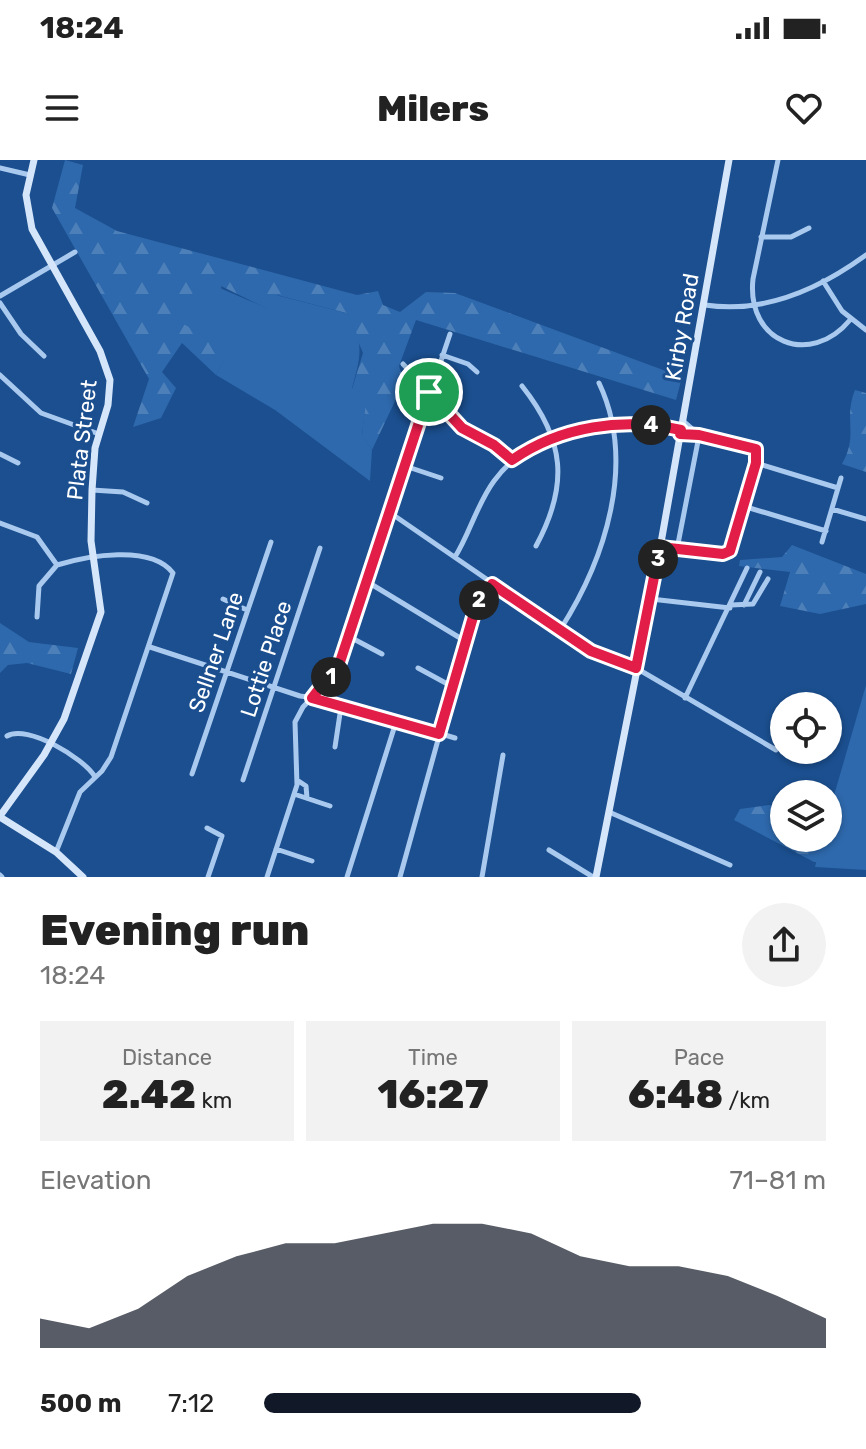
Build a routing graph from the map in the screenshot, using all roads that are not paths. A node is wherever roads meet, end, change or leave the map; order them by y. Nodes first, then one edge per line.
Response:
1 (34, 160) edge
2 (729, 160) edge
3 (778, 160) edge
4 (0, 168) edge
5 (30, 175) junction
6 (809, 228) dead end
7 (761, 237) junction
8 (75, 252) dead end
9 (865, 258) edge
10 (52, 267) junction
11 (823, 281) junction
12 (0, 296) edge
13 (0, 303) edge
14 (705, 305) junction
15 (755, 308) junction
16 (850, 320) junction
17 (866, 330) edge
18 (450, 334) dead end
19 (442, 355) junction
20 (44, 356) dead end
21 (403, 364) dead end
22 (477, 372) dead end
23 (0, 375) edge
24 (599, 383) dead end
25 (522, 386) dead end
26 (429, 392) junction
27 (612, 426) junction
28 (681, 428) junction
29 (99, 434) junction
30 (699, 435) junction
31 (552, 437) junction
32 (0, 454) edge
33 (512, 460) junction
34 (18, 463) dead end
35 (756, 463) junction
36 (405, 466) junction
37 (441, 478) dead end
38 (841, 478) dead end
39 (838, 488) junction
40 (92, 490) junction
41 (147, 503) dead end
42 (743, 506) junction
43 (832, 509) junction
44 (389, 512) junction
45 (866, 519) edge
46 (0, 523) edge
47 (826, 531) junction
48 (271, 542) dead end
49 (822, 542) dead end
50 (536, 546) dead end
51 (660, 547) junction
52 (320, 548) dead end
53 (677, 549) junction
54 (455, 558) junction
55 (93, 559) junction
56 (57, 565) junction
57 (747, 568) dead end
58 (760, 572) dead end
59 (768, 579) dead end
60 (366, 581) junction
61 (492, 584) junction
62 (223, 599) dead end
63 (651, 599) junction
64 (744, 605) junction
65 (730, 606) junction
66 (247, 610) junction
67 (37, 617) dead end
68 (560, 630) junction
69 (348, 636) junction
70 (465, 641) junction
71 (150, 647) junction
72 (382, 654) dead end
73 (418, 668) dead end
74 (636, 668) junction
75 (227, 671) junction
76 (273, 687) junction
77 (453, 687) junction
78 (312, 698) junction
79 (685, 698) junction
80 (341, 707) junction
81 (396, 722) junction
82 (439, 734) junction
83 (7, 736) dead end
84 (455, 738) dead end
85 (50, 745) junction
86 (335, 747) dead end
87 (770, 747) edge
88 (503, 755) dead end
89 (192, 774) dead end
90 (95, 777) junction
91 (243, 780) dead end
92 (297, 780) junction
93 (294, 794) junction
94 (307, 798) junction
95 (330, 806) dead end
96 (609, 812) junction
97 (0, 816) edge
98 (207, 828) dead end
99 (276, 849) junction
100 (549, 850) dead end
101 (56, 852) junction
102 (312, 861) dead end
103 (730, 865) dead end
104 (83, 877) edge
105 (208, 877) edge
106 (267, 877) edge
107 (347, 877) edge
108 (400, 877) edge
109 (482, 877) edge
110 (594, 877) edge

1 - 5 main road, Plata Street
2 - 14 main road, Kirby Road
3 - 7 street
4 - 5 street
5 - 10 main road, Plata Street
6 - 7 street
7 - 15 street
8 - 10 street
9 - 11 street
10 - 12 street
10 - 29 main road, Plata Street
11 - 15 street
11 - 16 street
13 - 20 street
14 - 15 street
14 - 28 main road, Kirby Road
15 - 16 street
16 - 17 street
18 - 19 street
19 - 22 street
19 - 26 street
21 - 26 street
23 - 29 street
24 - 27 street
25 - 31 street
26 - 33 street
26 - 36 street
27 - 28 street
27 - 31 street
27 - 68 street
28 - 30 street
28 - 30 street
28 - 51 main road, Kirby Road
29 - 40 main road, Plata Street
30 - 35 street
30 - 53 street
31 - 33 street
31 - 50 street
32 - 34 street
33 - 54 street
35 - 39 street
35 - 42 street
36 - 37 street
36 - 44 street
38 - 39 street
39 - 43 street
40 - 41 street
40 - 55 main road, Plata Street
42 - 47 street
42 - 53 street
43 - 45 street
43 - 47 street
44 - 54 street
44 - 60 street
46 - 56 street
47 - 49 street
48 - 66 street, Sellner Lane
51 - 53 street
51 - 63 main road, Kirby Road
52 - 76 street, Lottie Place
54 - 61 street
55 - 56 street
55 - 71 street
55 - 85 main road, Plata Street
56 - 67 street
57 - 65 street
58 - 64 street
59 - 64 street
60 - 69 street
60 - 70 street
61 - 68 street
61 - 70 street
62 - 66 street
63 - 65 street
63 - 74 main road, Kirby Road
64 - 65 street
65 - 79 street
66 - 75 street, Sellner Lane
68 - 74 street
69 - 72 street
69 - 78 street
70 - 77 street
71 - 75 street
71 - 90 street
73 - 77 street
74 - 79 street
74 - 96 main road, Kirby Road
75 - 76 street
75 - 89 street, Sellner Lane
76 - 78 street
76 - 91 street, Lottie Place
77 - 82 street
78 - 80 street
78 - 92 street
79 - 87 street
80 - 81 street
80 - 86 street
81 - 82 street
81 - 107 street
82 - 84 street
82 - 108 street
83 - 85 street
85 - 90 street
85 - 97 main road, Plata Street
88 - 109 street
90 - 101 street
92 - 93 street
92 - 94 street
93 - 94 street
93 - 99 street
94 - 95 street
96 - 103 street
96 - 110 main road, Kirby Road
97 - 101 main road
98 - 105 street
99 - 102 street
99 - 106 street
100 - 110 street
101 - 104 main road

